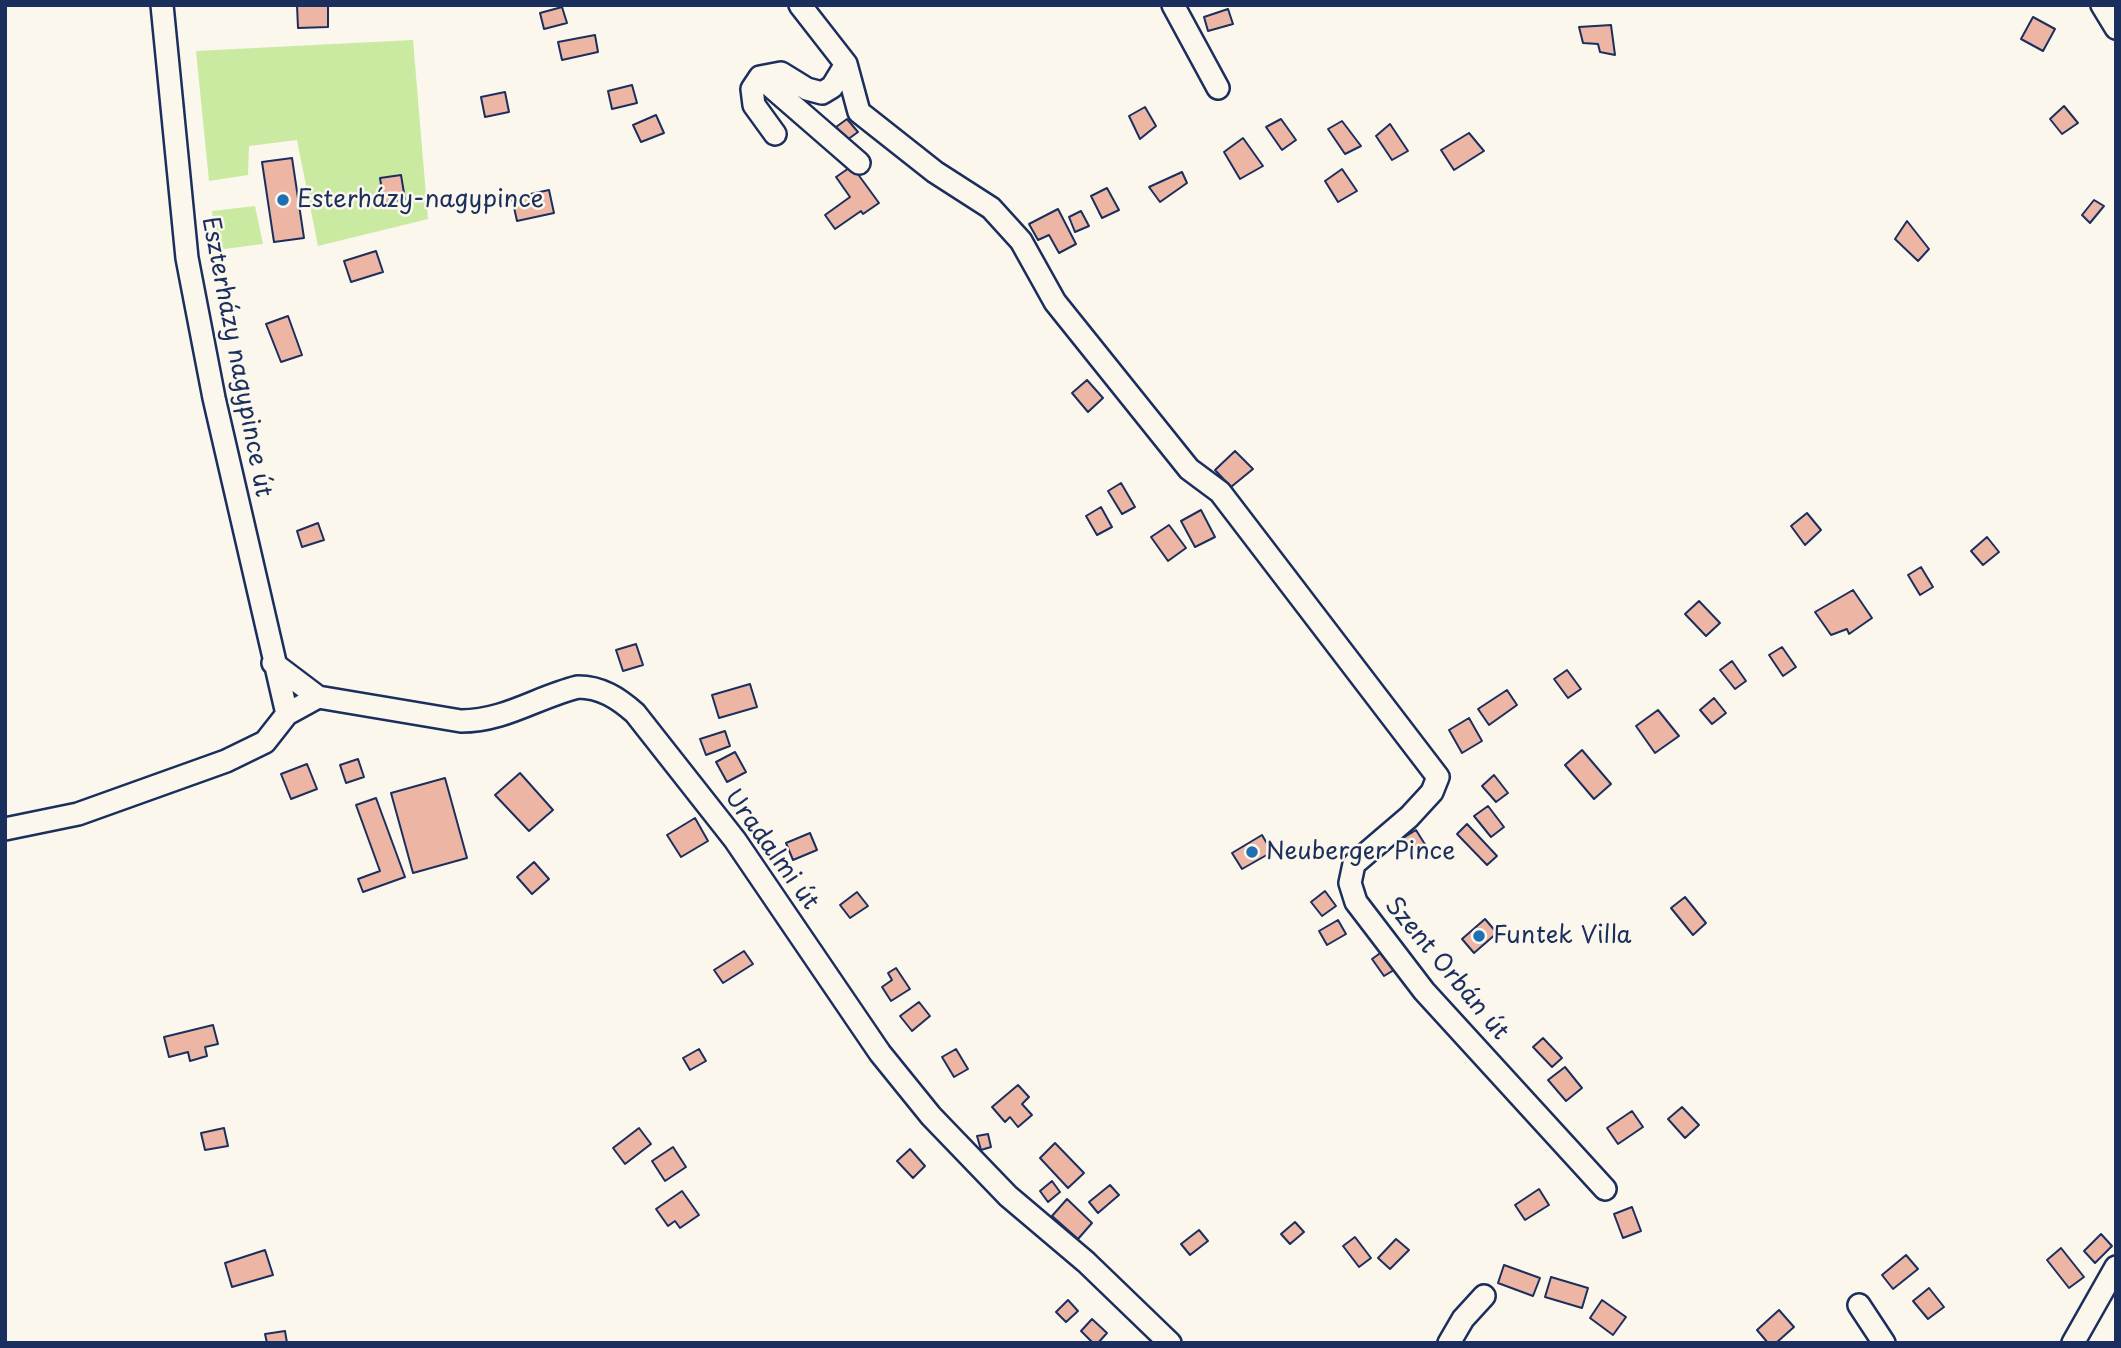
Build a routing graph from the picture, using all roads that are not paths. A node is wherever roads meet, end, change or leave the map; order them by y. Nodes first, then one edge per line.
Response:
1 (162, 5) edge
2 (800, 5) edge
3 (1173, 5) edge
4 (2102, 5) edge
5 (2116, 28) edge
6 (846, 64) junction
7 (760, 77) junction
8 (1218, 88) dead end
9 (775, 134) dead end
10 (859, 163) dead end
11 (273, 663) junction
12 (318, 697) junction
13 (287, 714) junction
14 (5, 829) edge
15 (1605, 1189) dead end
16 (2116, 1266) edge
17 (1484, 1296) dead end
18 (1859, 1306) dead end
19 (1170, 1343) edge
20 (1449, 1343) edge
21 (1884, 1343) edge
22 (2073, 1343) edge

1 - 11 street, Eszterházy nagypince út
2 - 6 street
3 - 8 street
4 - 5 street
6 - 7 street
6 - 15 street, Szent Orbán út
7 - 9 street
7 - 10 street
11 - 12 street
11 - 13 street, Eszterházy nagypince út
12 - 13 street
12 - 19 street, Uradalmi út
13 - 14 street
16 - 22 street
17 - 20 street
18 - 21 street

